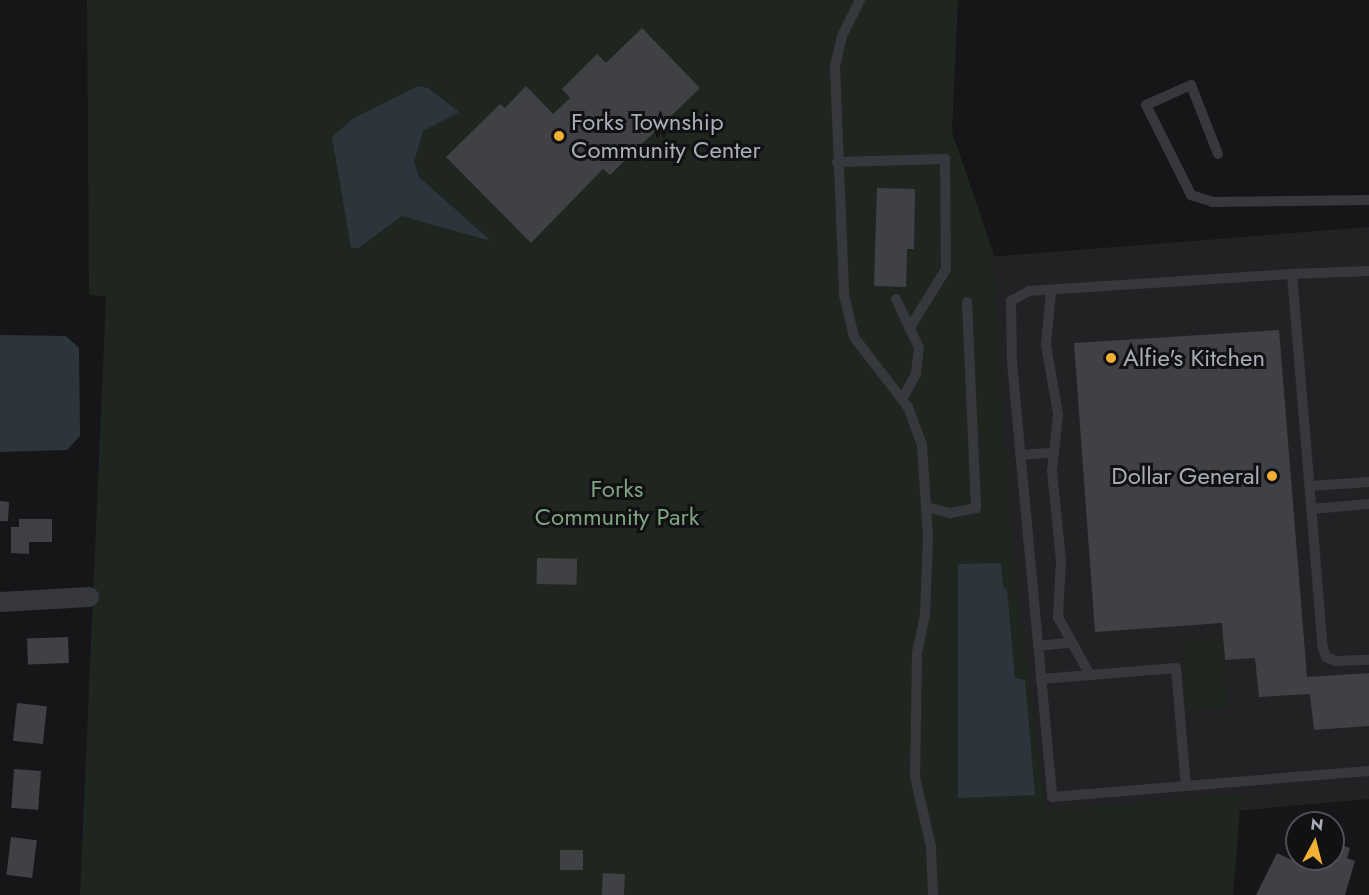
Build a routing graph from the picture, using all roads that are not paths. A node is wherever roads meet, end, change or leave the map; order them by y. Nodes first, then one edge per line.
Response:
1 (860, 0) edge
2 (1218, 154) dead end
3 (837, 162) junction
4 (1369, 200) edge
5 (1369, 271) edge
6 (1292, 274) junction
7 (1051, 291) junction
8 (896, 299) dead end
9 (967, 302) dead end
10 (909, 328) junction
11 (902, 399) junction
12 (1052, 453) junction
13 (1020, 455) junction
14 (1369, 482) edge
15 (1310, 486) junction
16 (1369, 504) edge
17 (927, 507) junction
18 (1312, 509) junction
19 (89, 597) dead end
20 (0, 602) edge
21 (1069, 643) junction
22 (1038, 646) junction
23 (1369, 660) edge
24 (1090, 675) junction
25 (1041, 679) junction
26 (1369, 771) edge
27 (1186, 786) junction
28 (933, 895) edge

1 - 3 lane
2 - 4 lane
3 - 10 lane
3 - 11 lane
5 - 6 lane
6 - 7 lane
6 - 15 lane
7 - 12 lane
7 - 13 lane
8 - 10 lane
9 - 17 lane
10 - 11 lane
11 - 17 lane
12 - 13 lane
12 - 21 lane
13 - 22 lane
14 - 15 lane
15 - 18 lane
16 - 18 lane
17 - 28 lane
18 - 23 lane
19 - 20 street
21 - 22 lane
21 - 24 lane
22 - 25 lane
24 - 25 lane
24 - 27 lane
25 - 27 lane
26 - 27 lane

